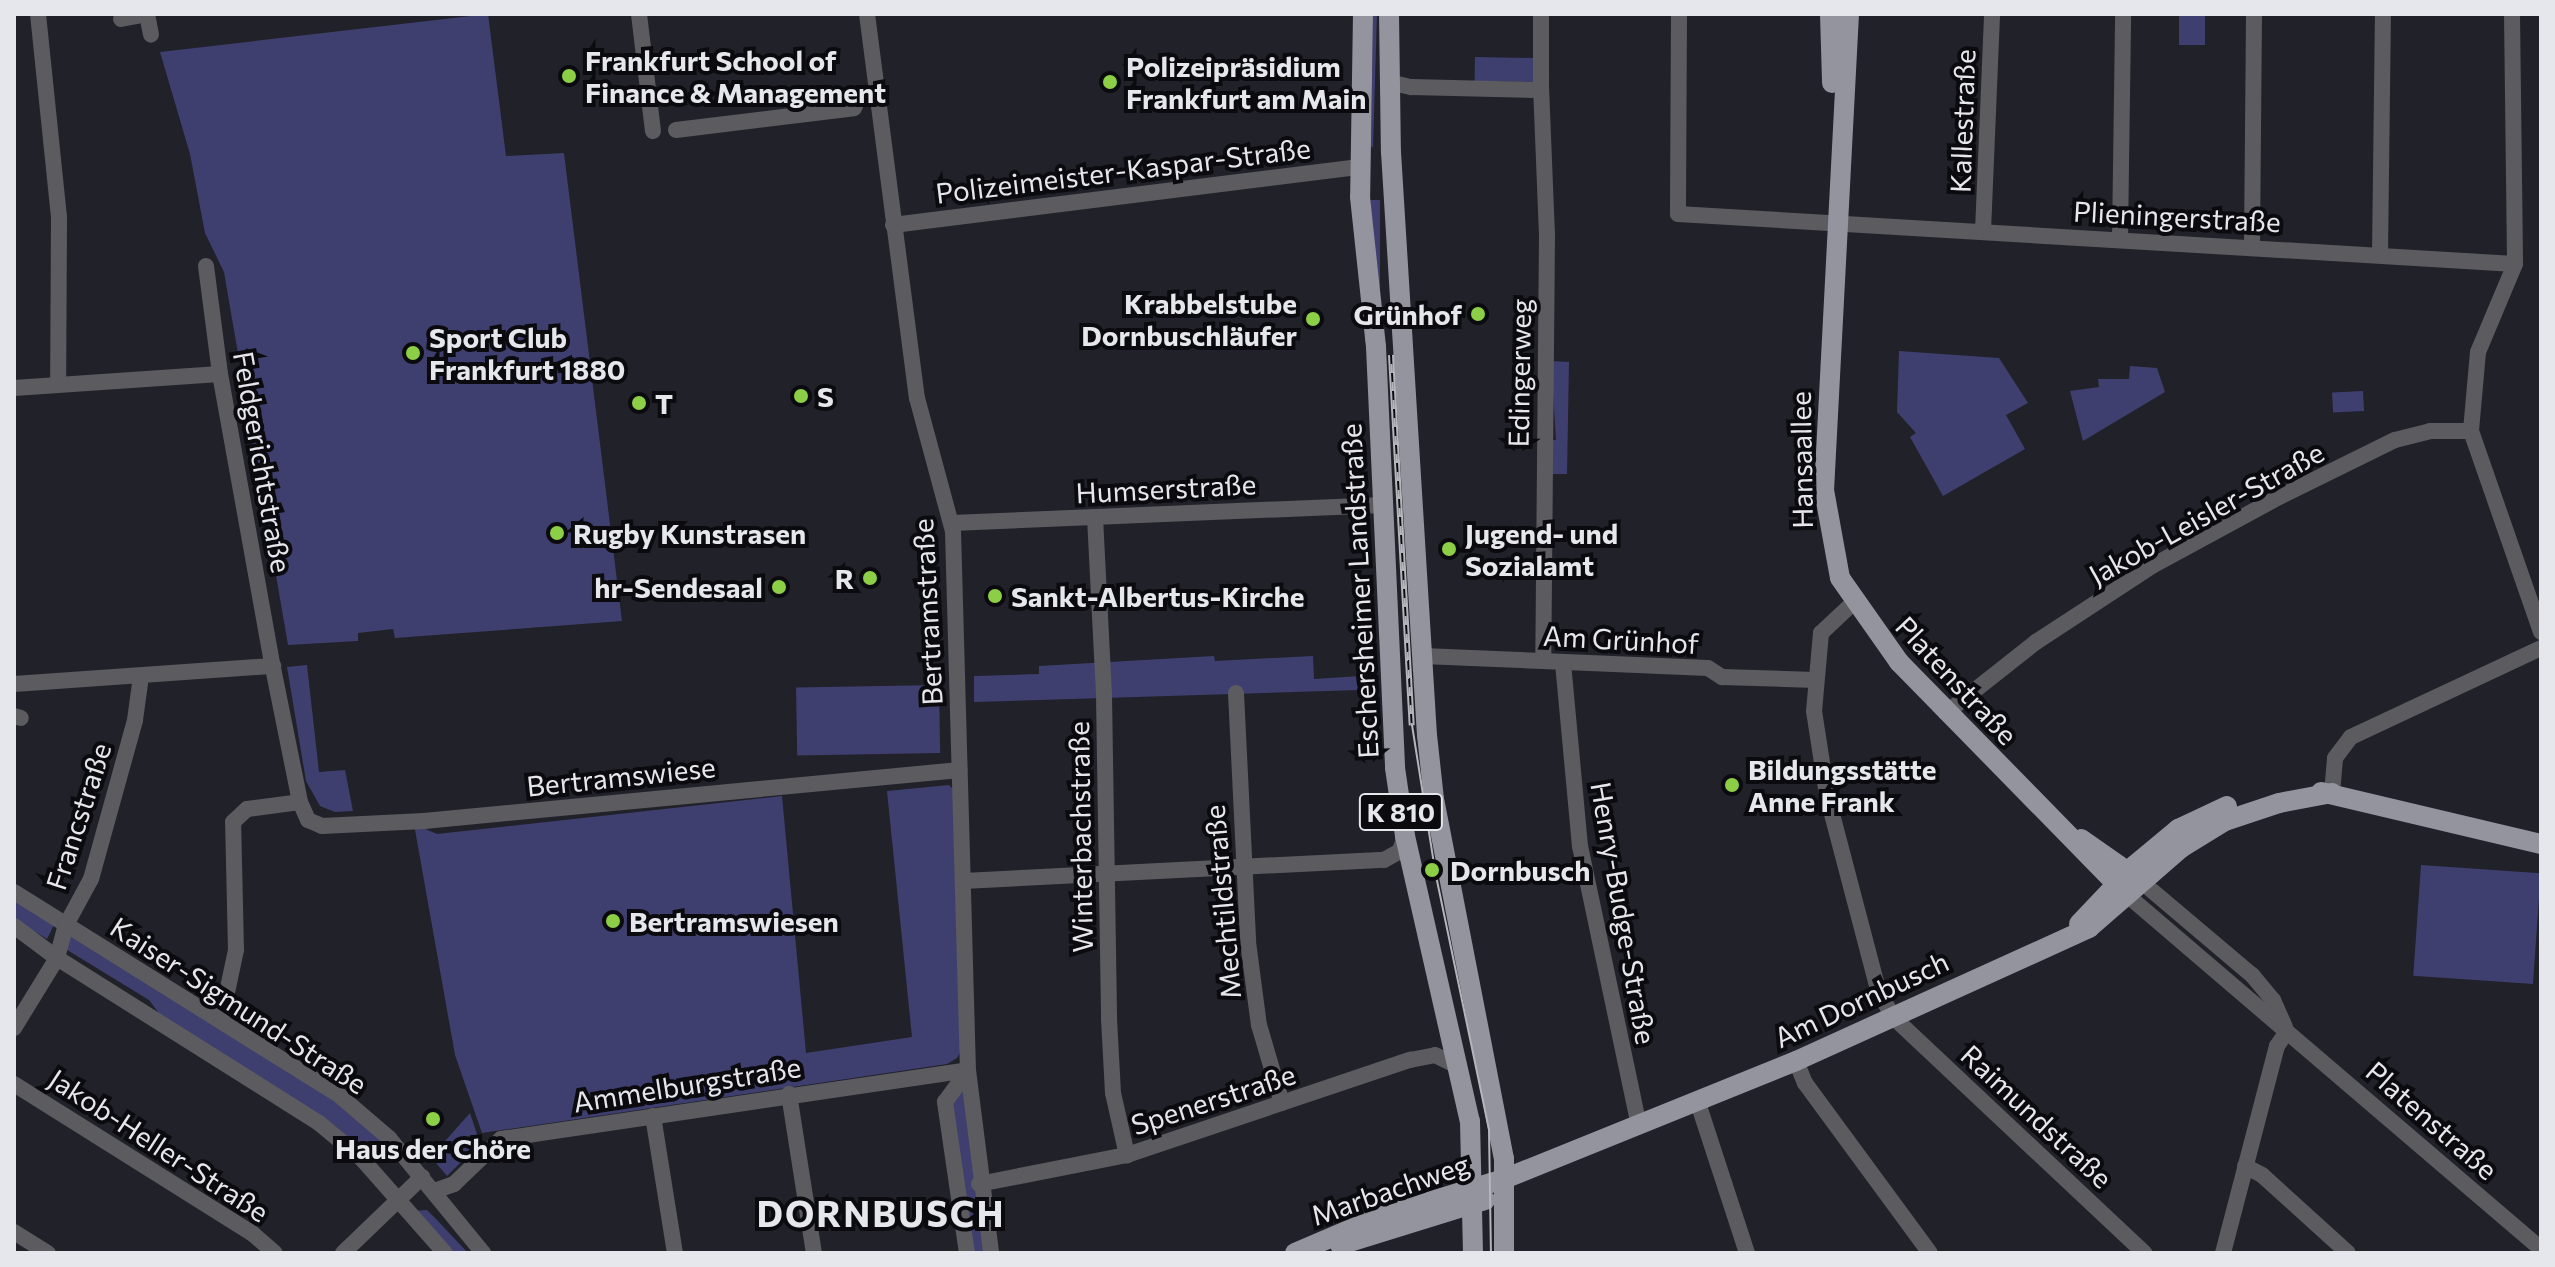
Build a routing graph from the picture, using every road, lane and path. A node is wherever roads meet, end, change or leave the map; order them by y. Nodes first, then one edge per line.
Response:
1 (38, 14) edge
2 (147, 14) edge
3 (639, 14) edge
4 (867, 14) edge
5 (1363, 14) edge
6 (1389, 14) edge
7 (1541, 14) edge
8 (1679, 14) edge
9 (1830, 14) edge
10 (1849, 14) edge
11 (1992, 14) edge
12 (2123, 14) edge
13 (2254, 14) edge
14 (2383, 14) edge
15 (2512, 14) edge
16 (121, 19) dead end
17 (151, 35) dead end
18 (1398, 84) junction
19 (1541, 86) junction
20 (877, 97) junction
21 (676, 130) dead end
22 (653, 131) dead end
23 (1378, 164) junction
24 (1832, 219) junction
25 (893, 225) junction
26 (1983, 231) junction
27 (2120, 238) junction
28 (2252, 245) junction
29 (2380, 255) junction
30 (2515, 264) junction
31 (206, 266) dead end
32 (220, 374) junction
33 (58, 384) junction
34 (14, 388) edge
35 (2471, 431) junction
36 (1383, 505) junction
37 (1095, 517) junction
38 (952, 523) junction
39 (1853, 603) junction
40 (2541, 632) edge
41 (2541, 648) edge
42 (1423, 656) junction
43 (1543, 661) junction
44 (1563, 663) junction
45 (273, 666) junction
46 (141, 676) junction
47 (1815, 680) junction
48 (14, 684) edge
49 (1236, 693) dead end
50 (1946, 713) junction
51 (133, 727) junction
52 (149, 737) dead end
53 (960, 770) junction
54 (2332, 793) junction
55 (300, 802) junction
56 (2464, 826) junction
57 (1405, 836) junction
58 (2541, 836) edge
59 (2541, 844) edge
60 (1242, 867) junction
61 (1106, 875) junction
62 (963, 881) junction
63 (2129, 883) junction
64 (14, 892) edge
65 (66, 925) junction
66 (14, 926) edge
67 (57, 958) junction
68 (1893, 1017) junction
69 (221, 1021) junction
70 (14, 1028) edge
71 (2286, 1033) junction
72 (1796, 1061) junction
73 (1458, 1066) junction
74 (968, 1070) junction
75 (14, 1084) edge
76 (789, 1094) junction
77 (1282, 1103) junction
78 (1693, 1105) junction
79 (653, 1116) junction
80 (1638, 1122) junction
81 (1127, 1155) junction
82 (2245, 1166) junction
83 (422, 1177) junction
84 (979, 1184) junction
85 (1504, 1186) junction
86 (434, 1191) junction
87 (1473, 1196) junction
88 (399, 1201) junction
89 (14, 1232) edge
90 (2541, 1249) edge
91 (48, 1253) edge
92 (275, 1253) edge
93 (343, 1253) edge
94 (445, 1253) edge
95 (483, 1253) edge
96 (675, 1253) edge
97 (814, 1253) edge
98 (967, 1253) edge
99 (991, 1253) edge
100 (1295, 1253) edge
101 (1305, 1253) edge
102 (1473, 1253) edge
103 (1504, 1253) edge
104 (1747, 1253) edge
105 (1930, 1253) edge
106 (2144, 1253) edge
107 (2223, 1253) edge
108 (2348, 1253) edge

1 - 33 street
2 - 16 street
2 - 17 street
3 - 22 street
4 - 20 street, Bertramstraße
5 - 23 main road, Eschersheimer Landstraße / K 810
6 - 18 main road, Eschersheimer Landstraße / K 810
7 - 19 street, Edingerweg
8 - 24 street, Plieningerstraße
9 - 24 main road, Hansaallee
10 - 24 main road, Hansaallee
11 - 26 street, Kallestraße
12 - 27 street
13 - 28 street
14 - 29 street
15 - 30 street
18 - 19 street
18 - 23 main road, Eschersheimer Landstraße / K 810
19 - 43 street, Edingerweg
20 - 21 street
20 - 25 street, Bertramstraße
23 - 25 street, Polizeimeister-Kaspar-Straße
23 - 36 main road, Eschersheimer Landstraße / K 810
23 - 42 main road, Eschersheimer Landstraße / K 810
24 - 26 street, Plieningerstraße
24 - 39 main road, Hansaallee
25 - 38 street, Bertramstraße
26 - 27 street, Plieningerstraße
27 - 28 street, Plieningerstraße
28 - 29 street, Plieningerstraße
29 - 30 street, Plieningerstraße
30 - 35 street
31 - 32 street, Feldgerichtstraße
32 - 33 street
32 - 45 street, Feldgerichtstraße
33 - 34 street
35 - 40 street
35 - 50 street, Jakob-Leisler-Straße
36 - 37 street, Humserstraße
36 - 57 main road, Eschersheimer Landstraße / K 810
37 - 38 street, Humserstraße
37 - 61 street, Winterbachstraße
38 - 53 street, Bertramstraße
39 - 47 street
39 - 50 main road, Platenstraße
41 - 54 street
42 - 43 street, Am Grünhof
42 - 85 main road, Eschersheimer Landstraße / K 810
43 - 44 street, Am Grünhof
44 - 47 street, Am Grünhof
44 - 80 street, Henry-Budge-Straße
45 - 46 street
45 - 55 street, Feldgerichtstraße
46 - 48 street
46 - 51 street, Francstraße
47 - 68 street
49 - 60 street, Mechtildstraße
50 - 63 main road, Platenstraße
51 - 52 street, Francstraße
51 - 65 street, Francstraße
53 - 55 street, Bertramswiese
53 - 62 street, Bertramstraße
54 - 56 main road
54 - 63 main road, Am Dornbusch
55 - 69 street
56 - 58 main road
56 - 59 main road
57 - 60 street
57 - 73 main road, Eschersheimer Landstraße / K 810
60 - 61 street
60 - 77 street, Mechtildstraße
61 - 62 street
61 - 81 street, Winterbachstraße
62 - 74 street, Bertramstraße
63 - 68 main road, Am Dornbusch
63 - 71 street, Platenstraße
64 - 65 street, Kaiser-Sigmund-Straße
65 - 67 street, Francstraße
65 - 69 street, Kaiser-Sigmund-Straße
66 - 67 street, Kaiser-Sigmund-Straße
67 - 70 street, Francstraße
67 - 88 street, Kaiser-Sigmund-Straße
68 - 72 main road, Am Dornbusch
68 - 106 street, Raimundstraße
69 - 83 street, Kaiser-Sigmund-Straße
71 - 82 street
71 - 90 street, Platenstraße
72 - 78 main road, Am Dornbusch
72 - 105 street
73 - 77 street, Spenerstraße
73 - 87 main road, Eschersheimer Landstraße / K 810
74 - 76 street, Ammelburgstraße
74 - 84 street, Bertramstraße
74 - 98 street
75 - 92 street, Jakob-Heller-Straße
76 - 79 street, Ammelburgstraße
76 - 97 street
77 - 81 street, Spenerstraße
78 - 80 main road, Am Dornbusch
78 - 85 main road, Am Dornbusch
78 - 104 street
79 - 86 street, Ammelburgstraße
79 - 96 street
80 - 85 main road, Am Dornbusch
81 - 84 street, Spenerstraße
82 - 107 street
82 - 108 street
83 - 86 street, Kaiser-Sigmund-Straße
83 - 88 street
84 - 99 street, Bertramstraße
85 - 87 main road, Marbachweg
85 - 103 main road, Eschersheimer Landstraße / K 810
86 - 95 street, Kaiser-Sigmund-Straße
87 - 100 main road, Marbachweg
87 - 101 main road, Marbachweg
87 - 102 main road, Eschersheimer Landstraße / K 810
88 - 93 street
88 - 94 street, Kaiser-Sigmund-Straße
89 - 91 street

